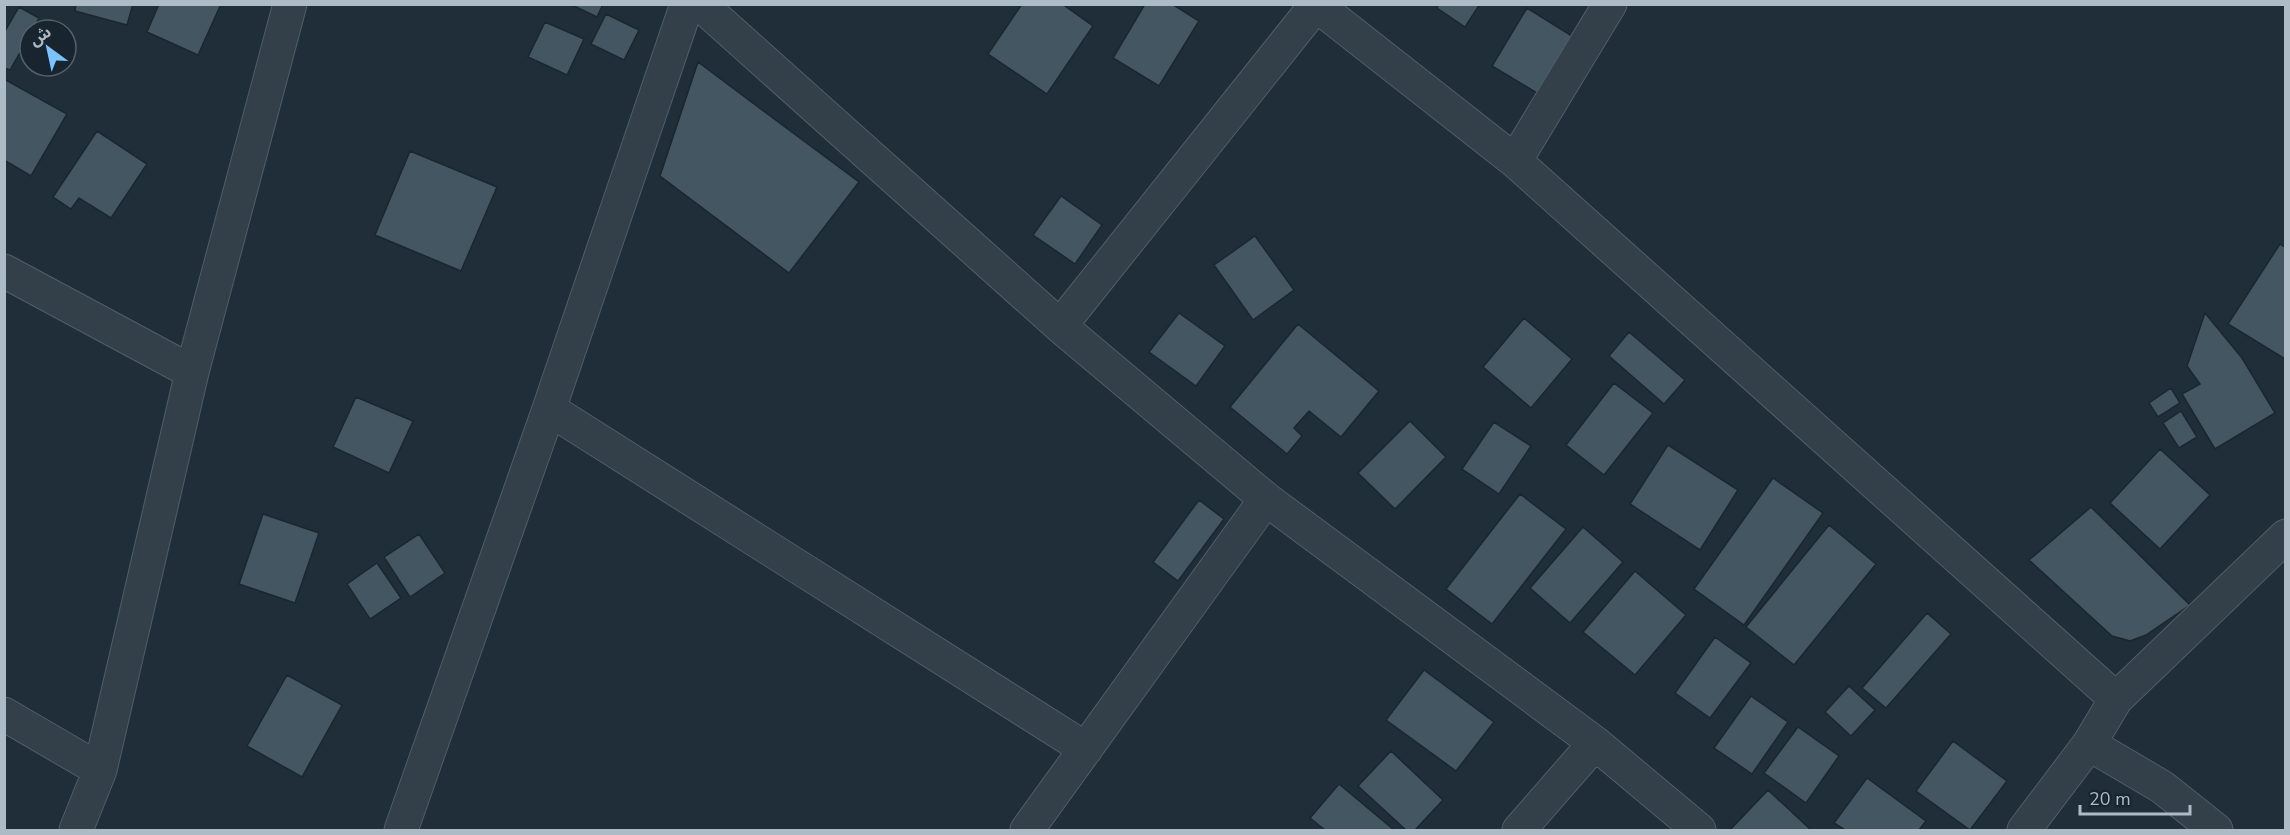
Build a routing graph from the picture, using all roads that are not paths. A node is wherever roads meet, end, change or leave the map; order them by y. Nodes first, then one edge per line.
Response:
1 (290, 4) edge
2 (687, 4) edge
3 (700, 4) edge
4 (1610, 4) edge
5 (1316, 5) edge
6 (1515, 161) junction
7 (4, 271) edge
8 (1060, 326) junction
9 (192, 372) junction
10 (549, 409) junction
11 (1266, 500) junction
12 (2286, 536) edge
13 (2116, 699) junction
14 (4, 714) edge
15 (1595, 743) junction
16 (2089, 744) junction
17 (1086, 749) junction
18 (100, 770) junction
19 (76, 831) edge
20 (401, 831) edge
21 (1027, 831) edge
22 (1519, 831) edge
23 (1699, 831) edge
24 (2024, 831) edge
25 (2216, 831) edge

1 - 9 street
2 - 10 street
3 - 8 street
4 - 6 street
5 - 6 street
5 - 8 street
6 - 13 street
7 - 9 street
8 - 11 street
9 - 18 street
10 - 17 street
10 - 20 street
11 - 15 street
11 - 17 street
12 - 13 street
13 - 16 street
14 - 18 street
15 - 22 street
15 - 23 street
16 - 24 street
16 - 25 street
17 - 21 street
18 - 19 street

